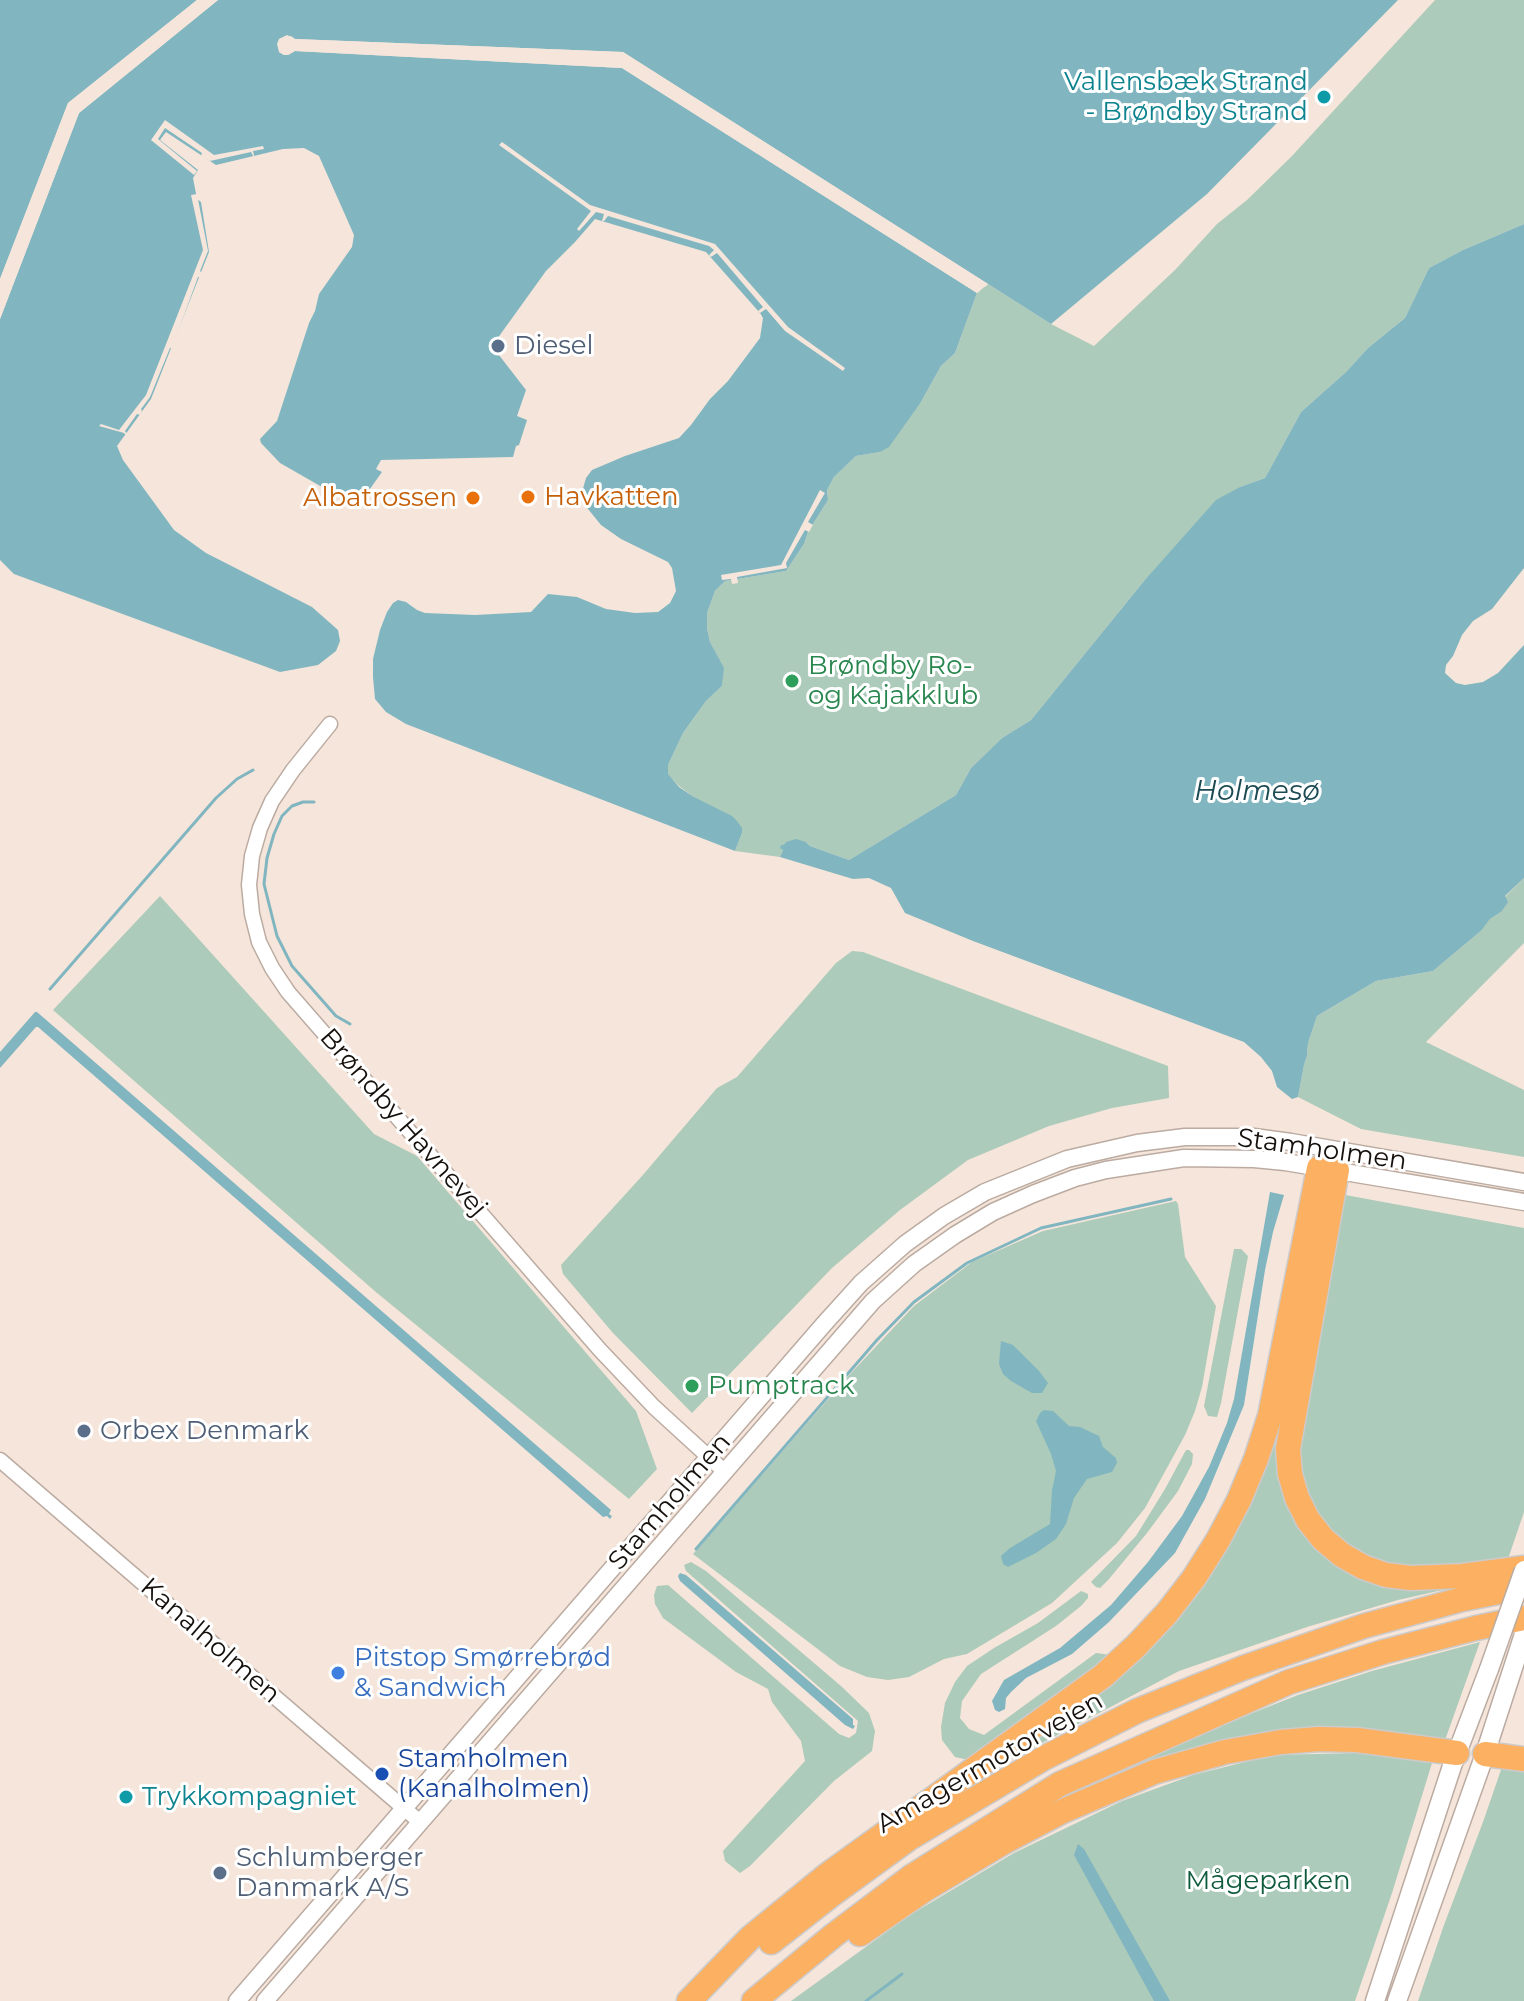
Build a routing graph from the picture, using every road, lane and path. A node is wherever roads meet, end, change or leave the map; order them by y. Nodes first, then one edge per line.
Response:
1 (330, 724) dead end
2 (1329, 1162) junction
3 (1524, 1182) edge
4 (1524, 1202) edge
5 (709, 1457) junction
6 (0, 1460) edge
7 (724, 1471) junction
8 (1524, 1569) edge
9 (1524, 1587) edge
10 (1524, 1618) edge
11 (1524, 1634) edge
12 (1457, 1753) junction
13 (1485, 1754) junction
14 (1524, 1759) edge
15 (404, 1808) junction
16 (420, 1822) junction
17 (237, 2001) edge
18 (265, 2001) edge
19 (689, 2001) edge
20 (705, 2001) edge
21 (754, 2001) edge
22 (768, 2001) edge
23 (1375, 2001) edge
24 (1397, 2001) edge

1 - 5 street, Brøndby Havnevej
2 - 3 street, Stamholmen
2 - 4 street, Stamholmen
2 - 5 street, Stamholmen
2 - 7 street, Stamholmen
2 - 8 highway
2 - 19 highway
5 - 7 street, Brøndby Havnevej
5 - 15 street, Stamholmen
6 - 15 street, Kanalholmen
7 - 16 street, Stamholmen
8 - 12 main road, bridge
9 - 20 highway, Amagermotorvejen
10 - 21 highway, Amagermotorvejen
11 - 13 main road
12 - 13 main road
12 - 22 highway
12 - 23 main road
13 - 14 highway
13 - 24 main road
15 - 16 street, Kanalholmen
15 - 17 street, Stamholmen
16 - 18 street, Stamholmen

